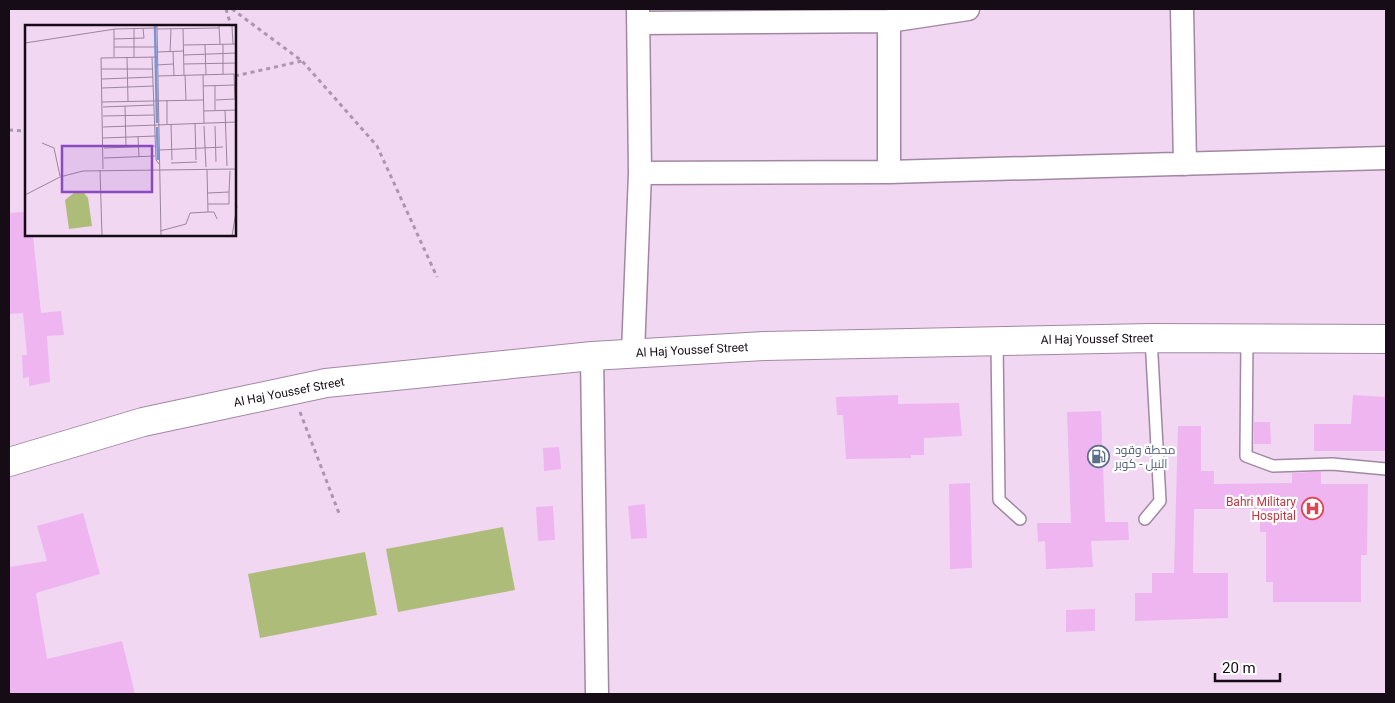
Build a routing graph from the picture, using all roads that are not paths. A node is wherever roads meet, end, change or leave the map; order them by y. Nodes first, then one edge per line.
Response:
1 (968, 9) edge
2 (1182, 9) edge
3 (639, 16) edge
4 (889, 22) junction
5 (1386, 158) edge
6 (1185, 164) junction
7 (889, 172) junction
8 (640, 173) junction
9 (1151, 338) junction
10 (1247, 338) junction
11 (1386, 339) edge
12 (997, 342) junction
13 (633, 353) junction
14 (592, 356) junction
15 (9, 462) edge
16 (1386, 469) edge
17 (1020, 519) dead end
18 (1145, 519) dead end
19 (597, 694) edge

1 - 4 street
2 - 6 street
3 - 4 street
3 - 8 street
4 - 7 street
5 - 6 street
6 - 7 street
7 - 8 street
8 - 13 street
9 - 10 main road, Al Haj Youssef Street
9 - 12 main road, Al Haj Youssef Street
9 - 18 lane
10 - 11 main road, Al Haj Youssef Street
10 - 16 lane
12 - 13 main road, Al Haj Youssef Street
12 - 17 lane
13 - 14 main road, Al Haj Youssef Street
14 - 15 main road, Al Haj Youssef Street
14 - 19 street

